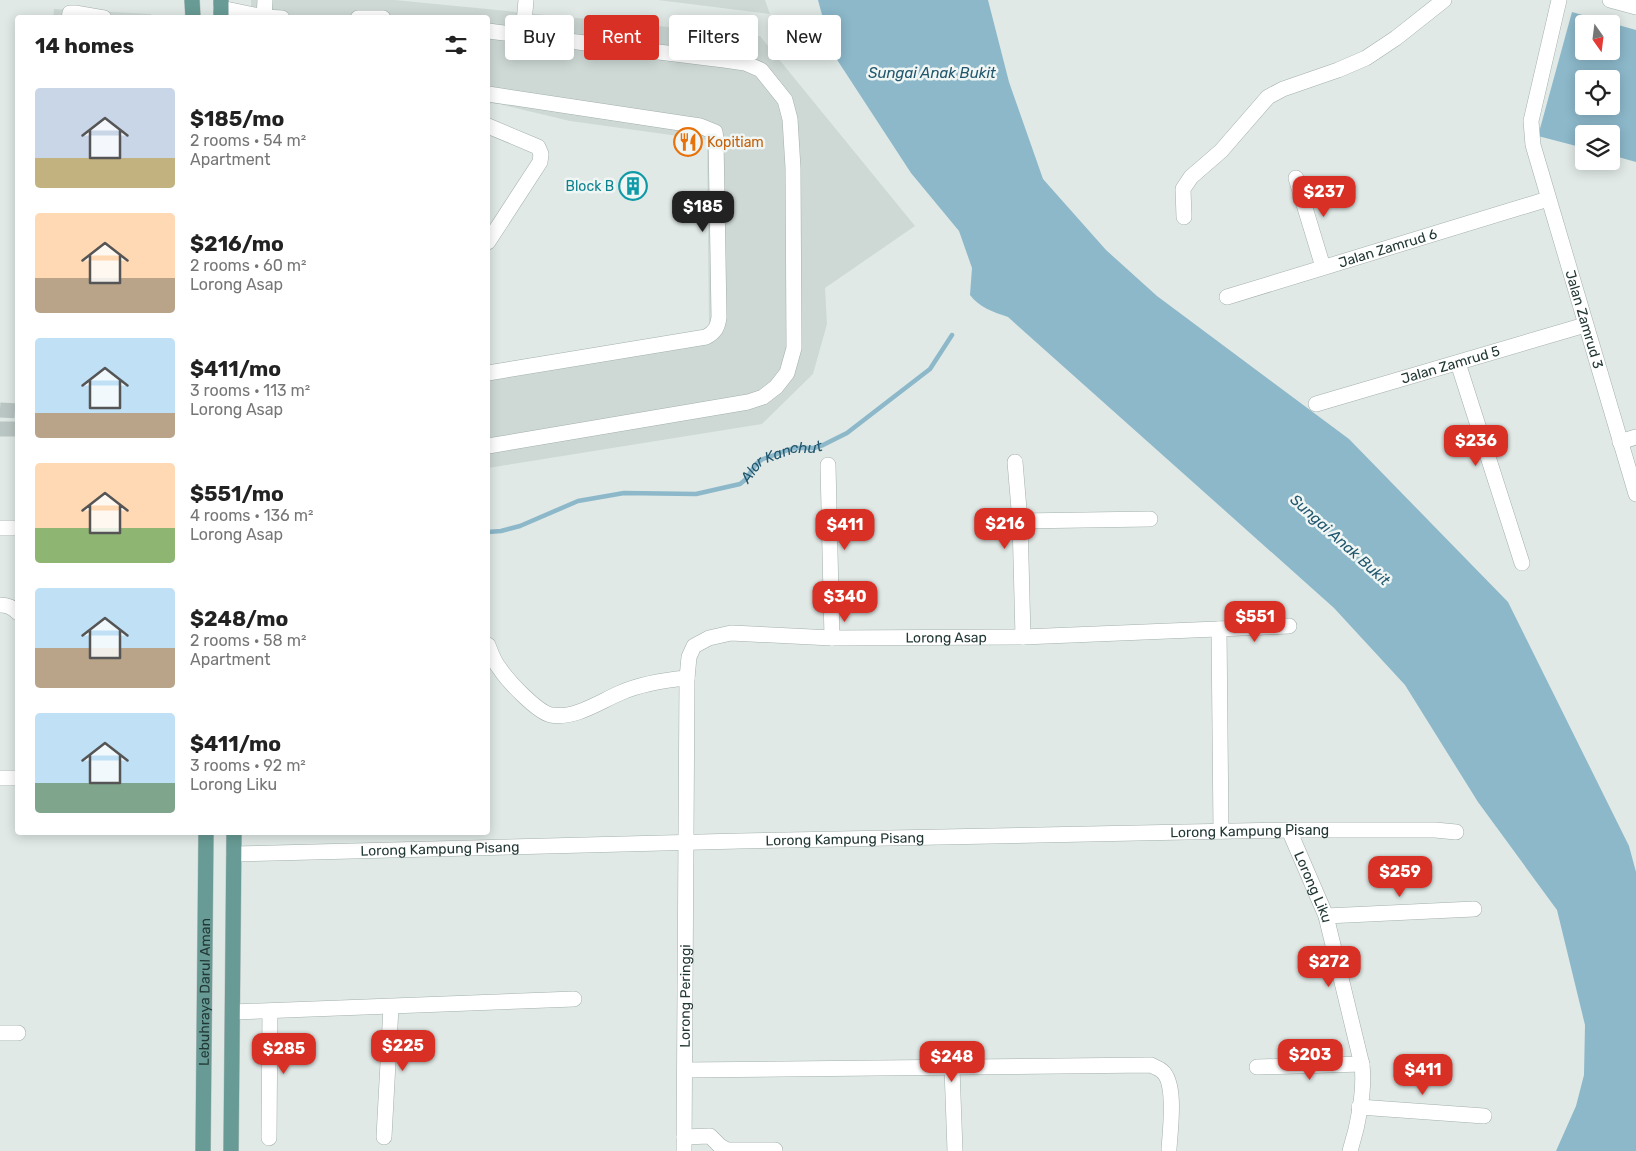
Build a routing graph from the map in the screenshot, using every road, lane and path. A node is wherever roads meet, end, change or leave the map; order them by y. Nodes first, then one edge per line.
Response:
1 (192, 0) edge
2 (265, 0) edge
3 (526, 0) edge
4 (1444, 0) edge
5 (1559, 0) edge
6 (1610, 0) edge
7 (1636, 7) edge
8 (221, 9) edge
9 (70, 15) edge
10 (87, 15) edge
11 (192, 15) edge
12 (253, 15) edge
13 (264, 15) edge
14 (525, 15) edge
15 (490, 31) edge
16 (505, 33) edge
17 (574, 41) edge
18 (490, 94) edge
19 (490, 127) edge
20 (1296, 178) dead end
21 (1548, 199) junction
22 (1184, 217) dead end
23 (490, 239) edge
24 (1323, 267) junction
25 (1227, 297) dead end
26 (1585, 326) junction
27 (1458, 363) junction
28 (490, 373) edge
29 (1316, 404) dead end
30 (1636, 437) edge
31 (1620, 442) junction
32 (490, 446) edge
33 (1015, 462) dead end
34 (828, 464) dead end
35 (1636, 494) edge
36 (1150, 519) dead end
37 (1020, 521) junction
38 (0, 528) edge
39 (15, 528) edge
40 (1522, 563) dead end
41 (0, 605) edge
42 (15, 609) edge
43 (1289, 626) dead end
44 (1218, 629) junction
45 (1023, 637) junction
46 (832, 638) junction
47 (490, 649) edge
48 (687, 678) junction
49 (0, 778) edge
50 (15, 778) edge
51 (1289, 830) junction
52 (1221, 831) junction
53 (1456, 832) dead end
54 (206, 835) edge
55 (234, 835) edge
56 (685, 842) junction
57 (234, 854) junction
58 (1474, 909) dead end
59 (1326, 916) junction
60 (574, 999) dead end
61 (391, 1007) junction
62 (270, 1011) junction
63 (233, 1012) junction
64 (0, 1033) edge
65 (18, 1033) dead end
66 (1362, 1064) junction
67 (1257, 1067) dead end
68 (952, 1068) junction
69 (685, 1070) junction
70 (1359, 1107) junction
71 (1484, 1116) dead end
72 (384, 1137) dead end
73 (269, 1138) dead end
74 (684, 1144) edge
75 (1169, 1149) dead end
76 (775, 1150) edge
77 (203, 1151) edge
78 (231, 1151) edge
79 (955, 1151) edge
80 (1350, 1151) edge

1 - 11 main road
2 - 13 street
3 - 14 street
4 - 22 street
5 - 21 street, Jalan Zamrud 3
6 - 7 street
8 - 12 street
9 - 10 street
15 - 16 street
17 - 32 street
18 - 28 street
19 - 23 street
20 - 24 street
21 - 24 street, Jalan Zamrud 6
21 - 26 street, Jalan Zamrud 3
24 - 25 street, Jalan Zamrud 6
26 - 27 street, Jalan Zamrud 5
26 - 31 street, Jalan Zamrud 3
27 - 29 street, Jalan Zamrud 5
27 - 40 street
30 - 31 street
31 - 35 street, Jalan Zamrud 3
33 - 37 street
34 - 46 street
36 - 37 street
37 - 45 street
38 - 39 street
41 - 42 street
43 - 44 street, Lorong Asap
44 - 45 street, Lorong Asap
44 - 52 street
45 - 46 street, Lorong Asap
46 - 48 street, Lorong Asap
47 - 48 street
48 - 56 street, Lorong Asap
49 - 50 street
51 - 52 street, Lorong Kampung Pisang
51 - 53 street, Lorong Kampung Pisang
51 - 59 street, Lorong Liku
52 - 56 street, Lorong Kampung Pisang
54 - 77 main road, Lebuhraya Darul Aman
55 - 57 main road, Lebuhraya Darul Aman
56 - 57 street, Lorong Kampung Pisang
56 - 69 street, Lorong Peringgi
57 - 63 main road, Lebuhraya Darul Aman
58 - 59 street
59 - 66 street, Lorong Liku
60 - 61 street
61 - 62 street
61 - 72 street
62 - 63 street
62 - 73 street
63 - 78 main road, Lebuhraya Darul Aman
64 - 65 street
66 - 67 street
66 - 70 street, Lorong Liku
68 - 69 street
68 - 75 street
68 - 79 street
69 - 74 street, Lorong Peringgi
70 - 71 street
70 - 80 street, Lorong Liku
74 - 76 street

